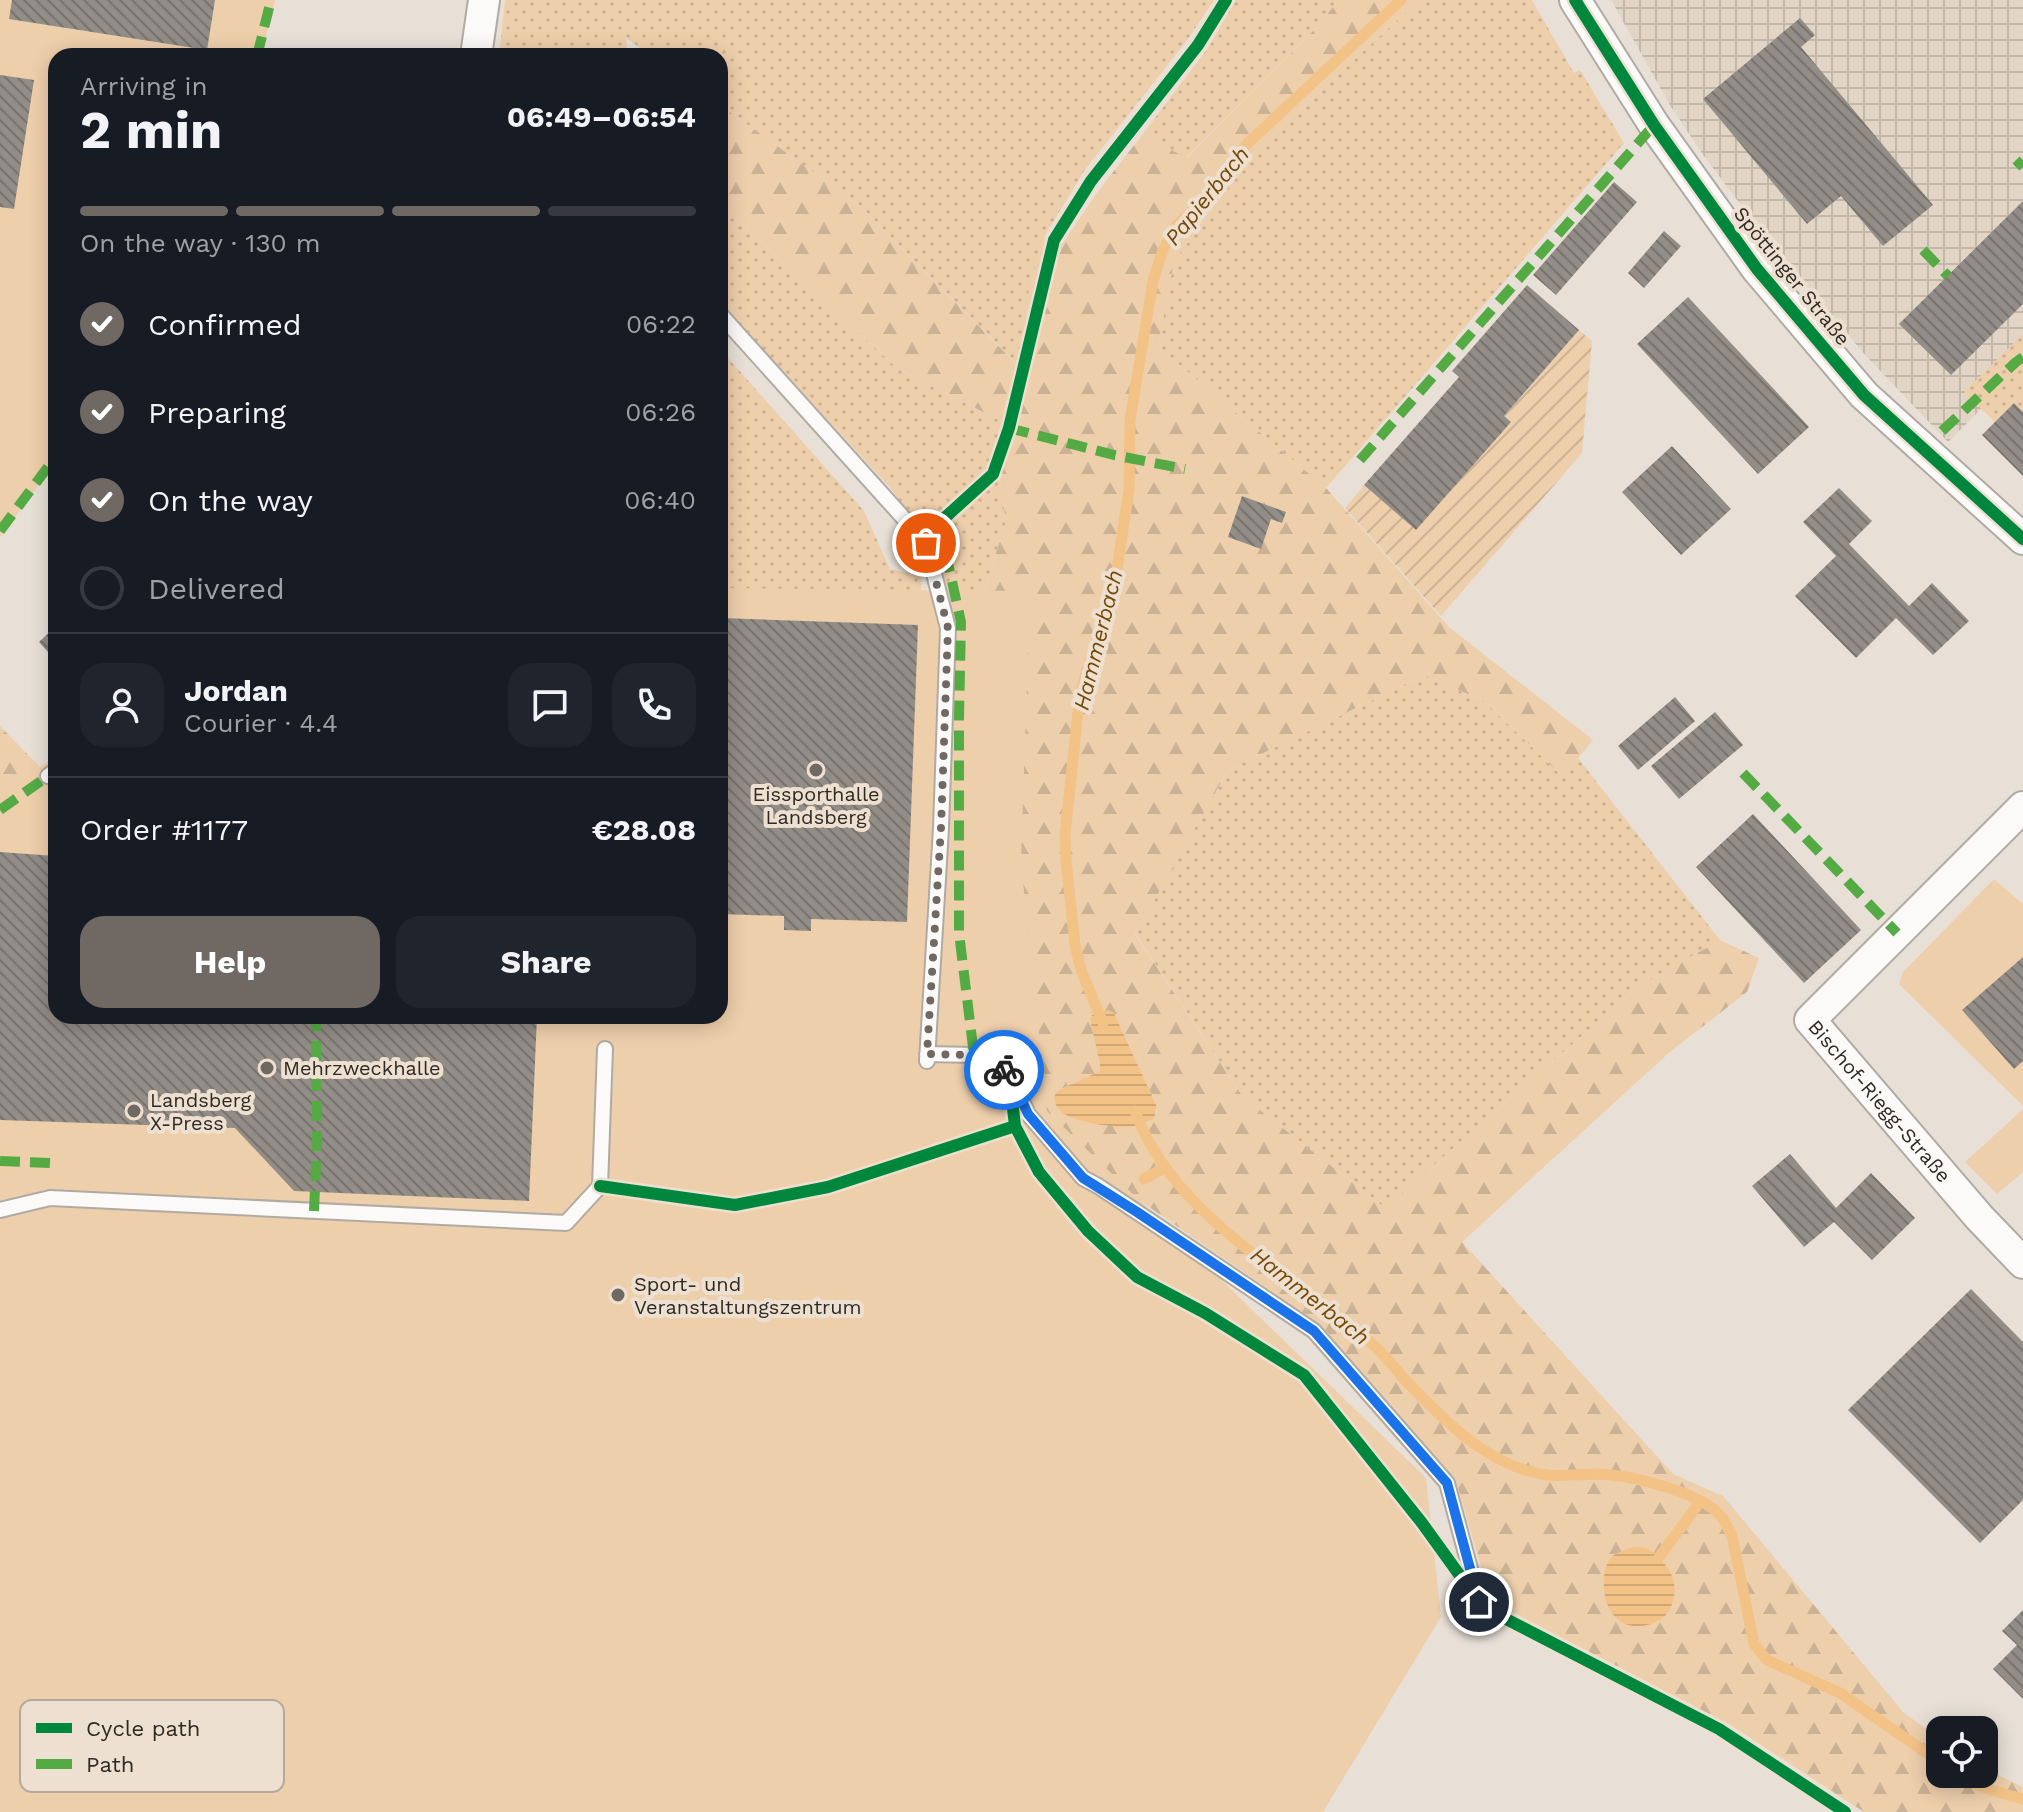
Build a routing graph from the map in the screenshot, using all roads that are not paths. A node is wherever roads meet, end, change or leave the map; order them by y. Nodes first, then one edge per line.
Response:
1 (484, 0) edge
2 (1575, 0) edge
3 (477, 48) edge
4 (728, 323) edge
5 (2023, 539) edge
6 (2023, 807) edge
7 (605, 1049) dead end
8 (0, 1210) edge
9 (2023, 1263) edge
10 (1479, 1602) dead end

1 - 3 street
2 - 5 street, Spöttinger Straße
4 - 10 lane
6 - 9 street, Bischof-Riegg-Straße
7 - 8 lane

